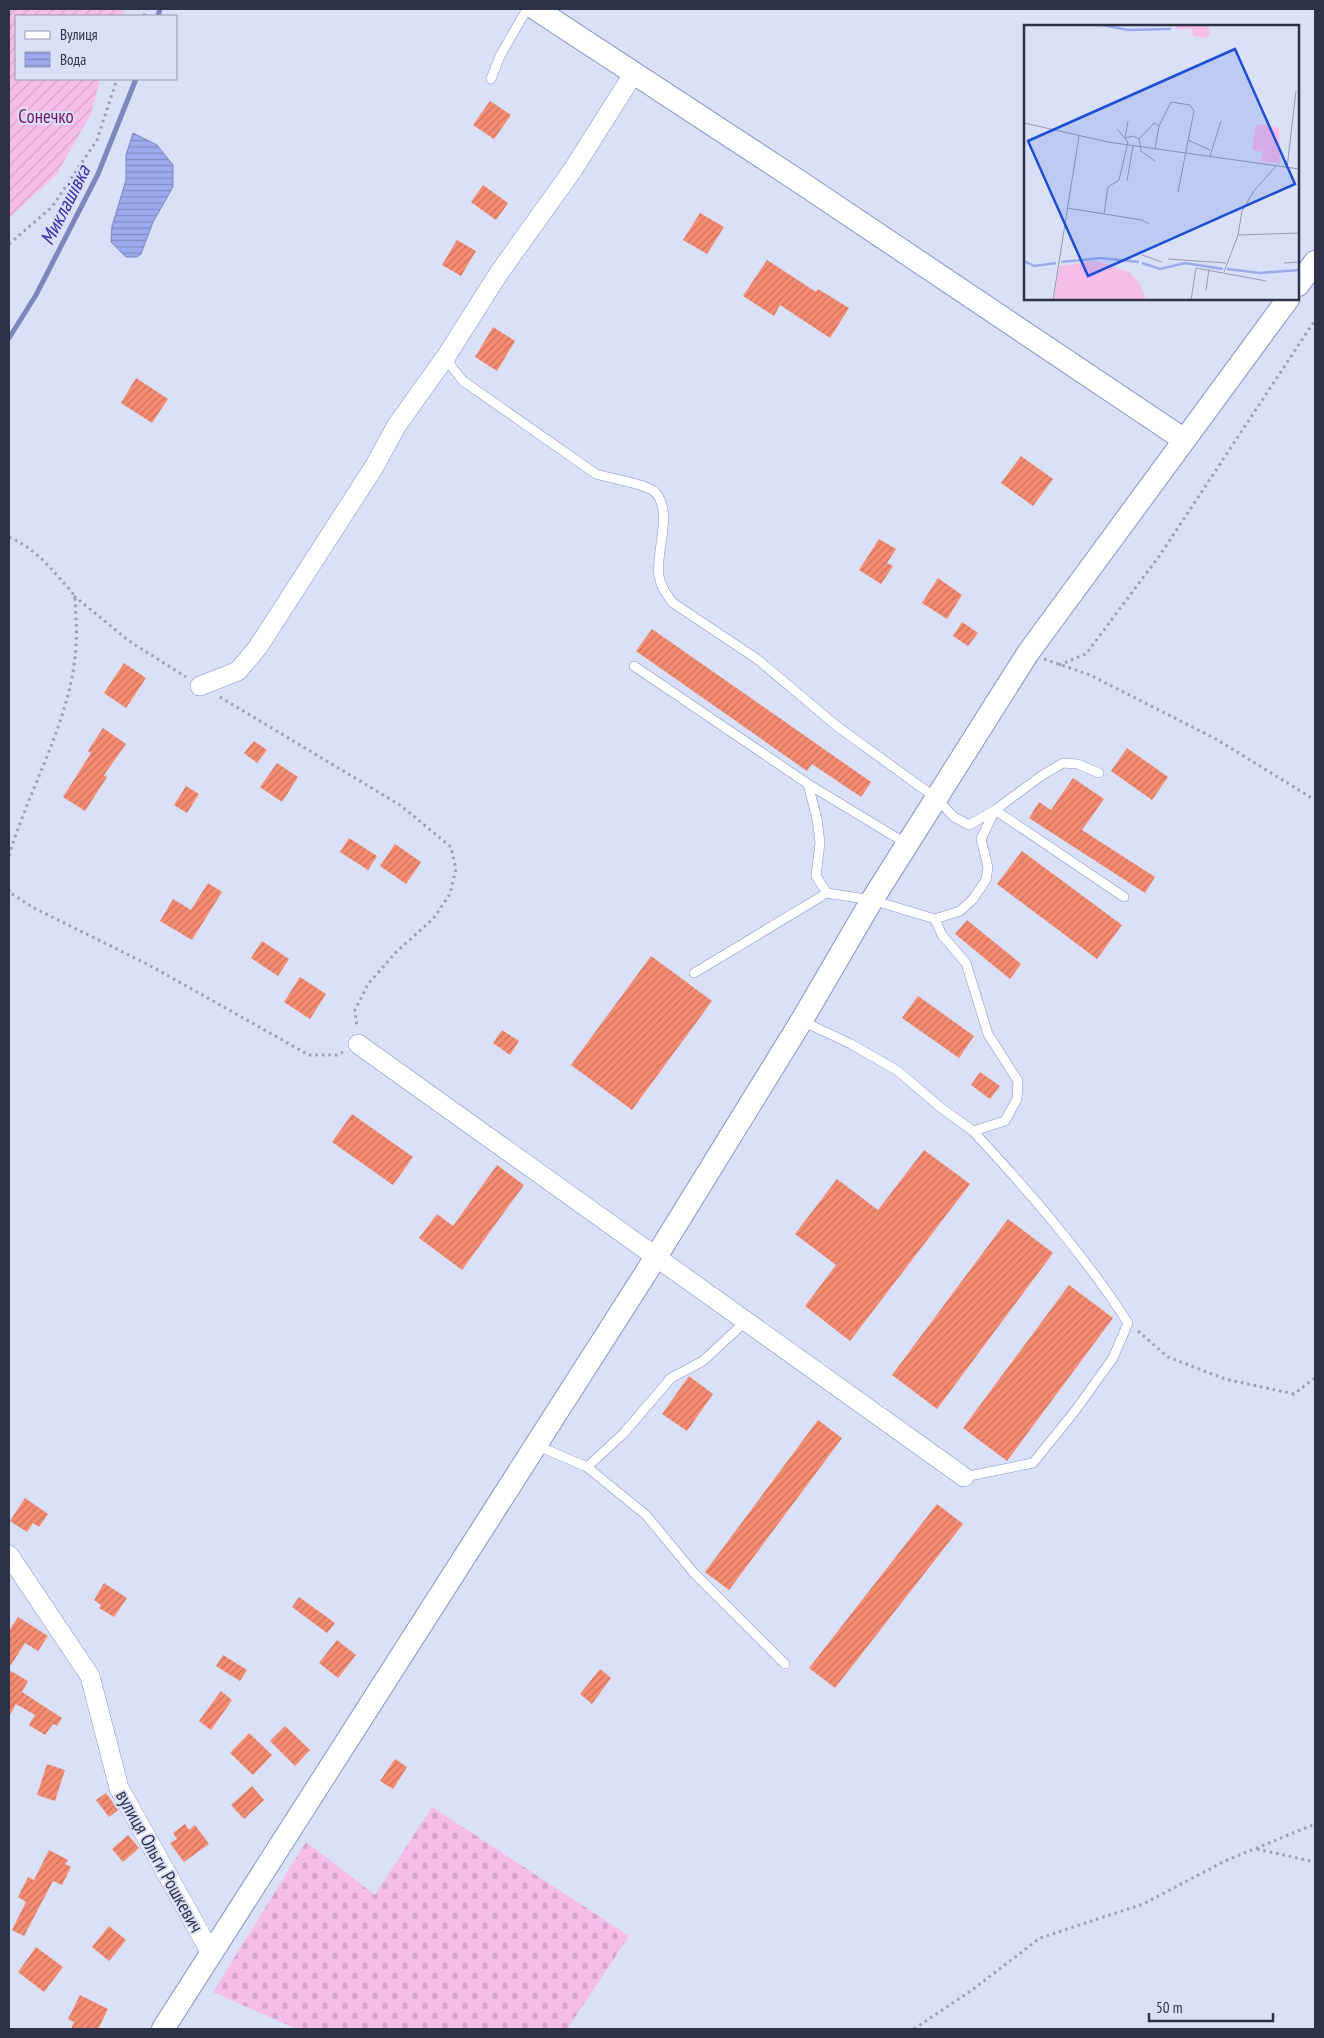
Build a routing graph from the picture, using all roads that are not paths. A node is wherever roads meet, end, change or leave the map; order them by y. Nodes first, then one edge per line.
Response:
1 (528, 9) edge
2 (536, 9) edge
3 (634, 73) junction
4 (491, 79) dead end
5 (1315, 262) edge
6 (1299, 284) edge
7 (1287, 300) edge
8 (447, 355) junction
9 (1183, 439) junction
10 (634, 666) dead end
11 (200, 686) road end
12 (1099, 773) dead end
13 (808, 784) junction
14 (936, 798) junction
15 (995, 810) junction
16 (907, 844) junction
17 (827, 894) junction
18 (1124, 897) dead end
19 (872, 900) junction
20 (935, 919) junction
21 (694, 973) dead end
22 (802, 1020) junction
23 (358, 1044) road end
24 (973, 1131) junction
25 (656, 1257) junction
26 (746, 1321) junction
27 (536, 1445) junction
28 (587, 1468) junction
29 (964, 1478) joint
30 (9, 1556) edge
31 (785, 1664) dead end
32 (211, 1953) junction
33 (163, 2029) edge

1 - 4 lane
2 - 3 street
3 - 8 street
3 - 9 street
5 - 6 street
7 - 9 street
8 - 11 street
8 - 14 lane
9 - 14 street
10 - 13 lane
12 - 15 lane
13 - 16 lane
13 - 17 lane
14 - 15 lane
14 - 16 street
15 - 18 lane
15 - 20 lane
16 - 19 street
17 - 19 lane
17 - 21 lane
19 - 20 lane
19 - 22 street
20 - 24 lane
22 - 24 lane
22 - 25 street
23 - 25 street
24 - 29 lane
25 - 26 street
25 - 27 street
26 - 28 lane
26 - 29 street
27 - 28 lane
27 - 32 street
28 - 31 lane
30 - 32 street, вулиця Ольги Рошкевич
32 - 33 street

